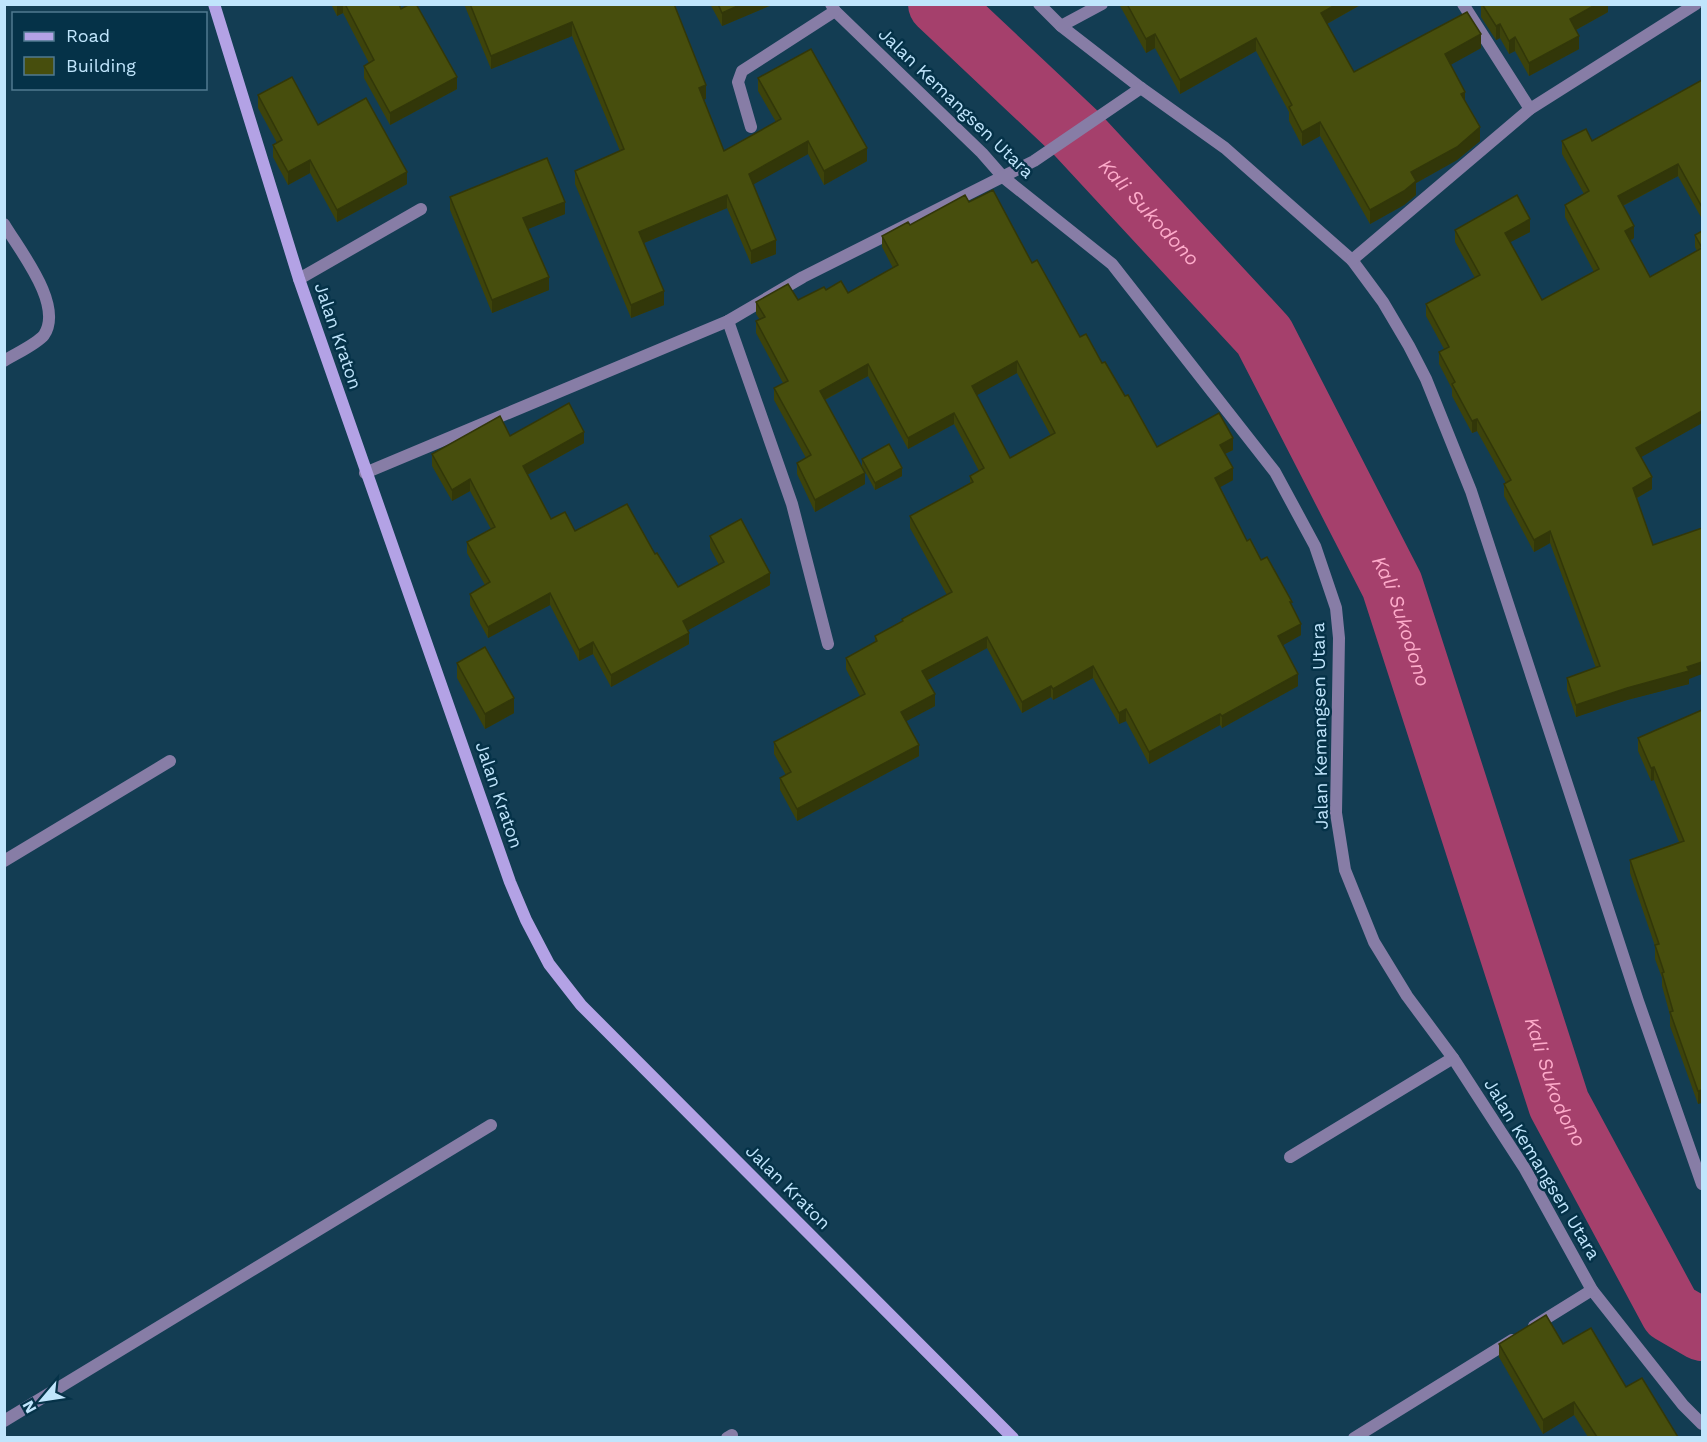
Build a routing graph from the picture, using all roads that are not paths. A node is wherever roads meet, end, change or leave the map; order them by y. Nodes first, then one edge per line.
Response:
1 (214, 4) edge
2 (1039, 4) edge
3 (1102, 4) edge
4 (1463, 4) edge
5 (1696, 4) edge
6 (833, 8) edge
7 (1061, 26) junction
8 (1141, 88) junction
9 (1530, 109) junction
10 (751, 126) dead end
11 (1003, 177) junction
12 (421, 209) dead end
13 (4, 224) edge
14 (1352, 260) junction
15 (298, 279) junction
16 (728, 321) junction
17 (4, 361) edge
18 (365, 473) junction
19 (828, 644) dead end
20 (170, 761) dead end
21 (4, 861) edge
22 (1453, 1058) junction
23 (491, 1125) dead end
24 (1290, 1157) dead end
25 (1702, 1182) edge
26 (1592, 1290) junction
27 (4, 1421) edge
28 (1702, 1424) edge
29 (1013, 1437) edge
30 (1354, 1437) edge

1 - 15 street, Jalan Kraton
2 - 7 street
3 - 7 street
4 - 9 street
5 - 9 street
6 - 10 street
6 - 11 street, Jalan Kemangsen Utara
7 - 8 street
8 - 11 street
8 - 14 street
9 - 14 street
11 - 16 street
11 - 22 street, Jalan Kemangsen Utara
12 - 15 street
13 - 17 street
14 - 25 street
15 - 18 street, Jalan Kraton
16 - 18 street
16 - 19 street
18 - 29 street, Jalan Kraton
20 - 21 street
22 - 24 street
22 - 26 street, Jalan Kemangsen Utara
23 - 27 street
26 - 28 street, Jalan Kemangsen Utara
26 - 30 street

